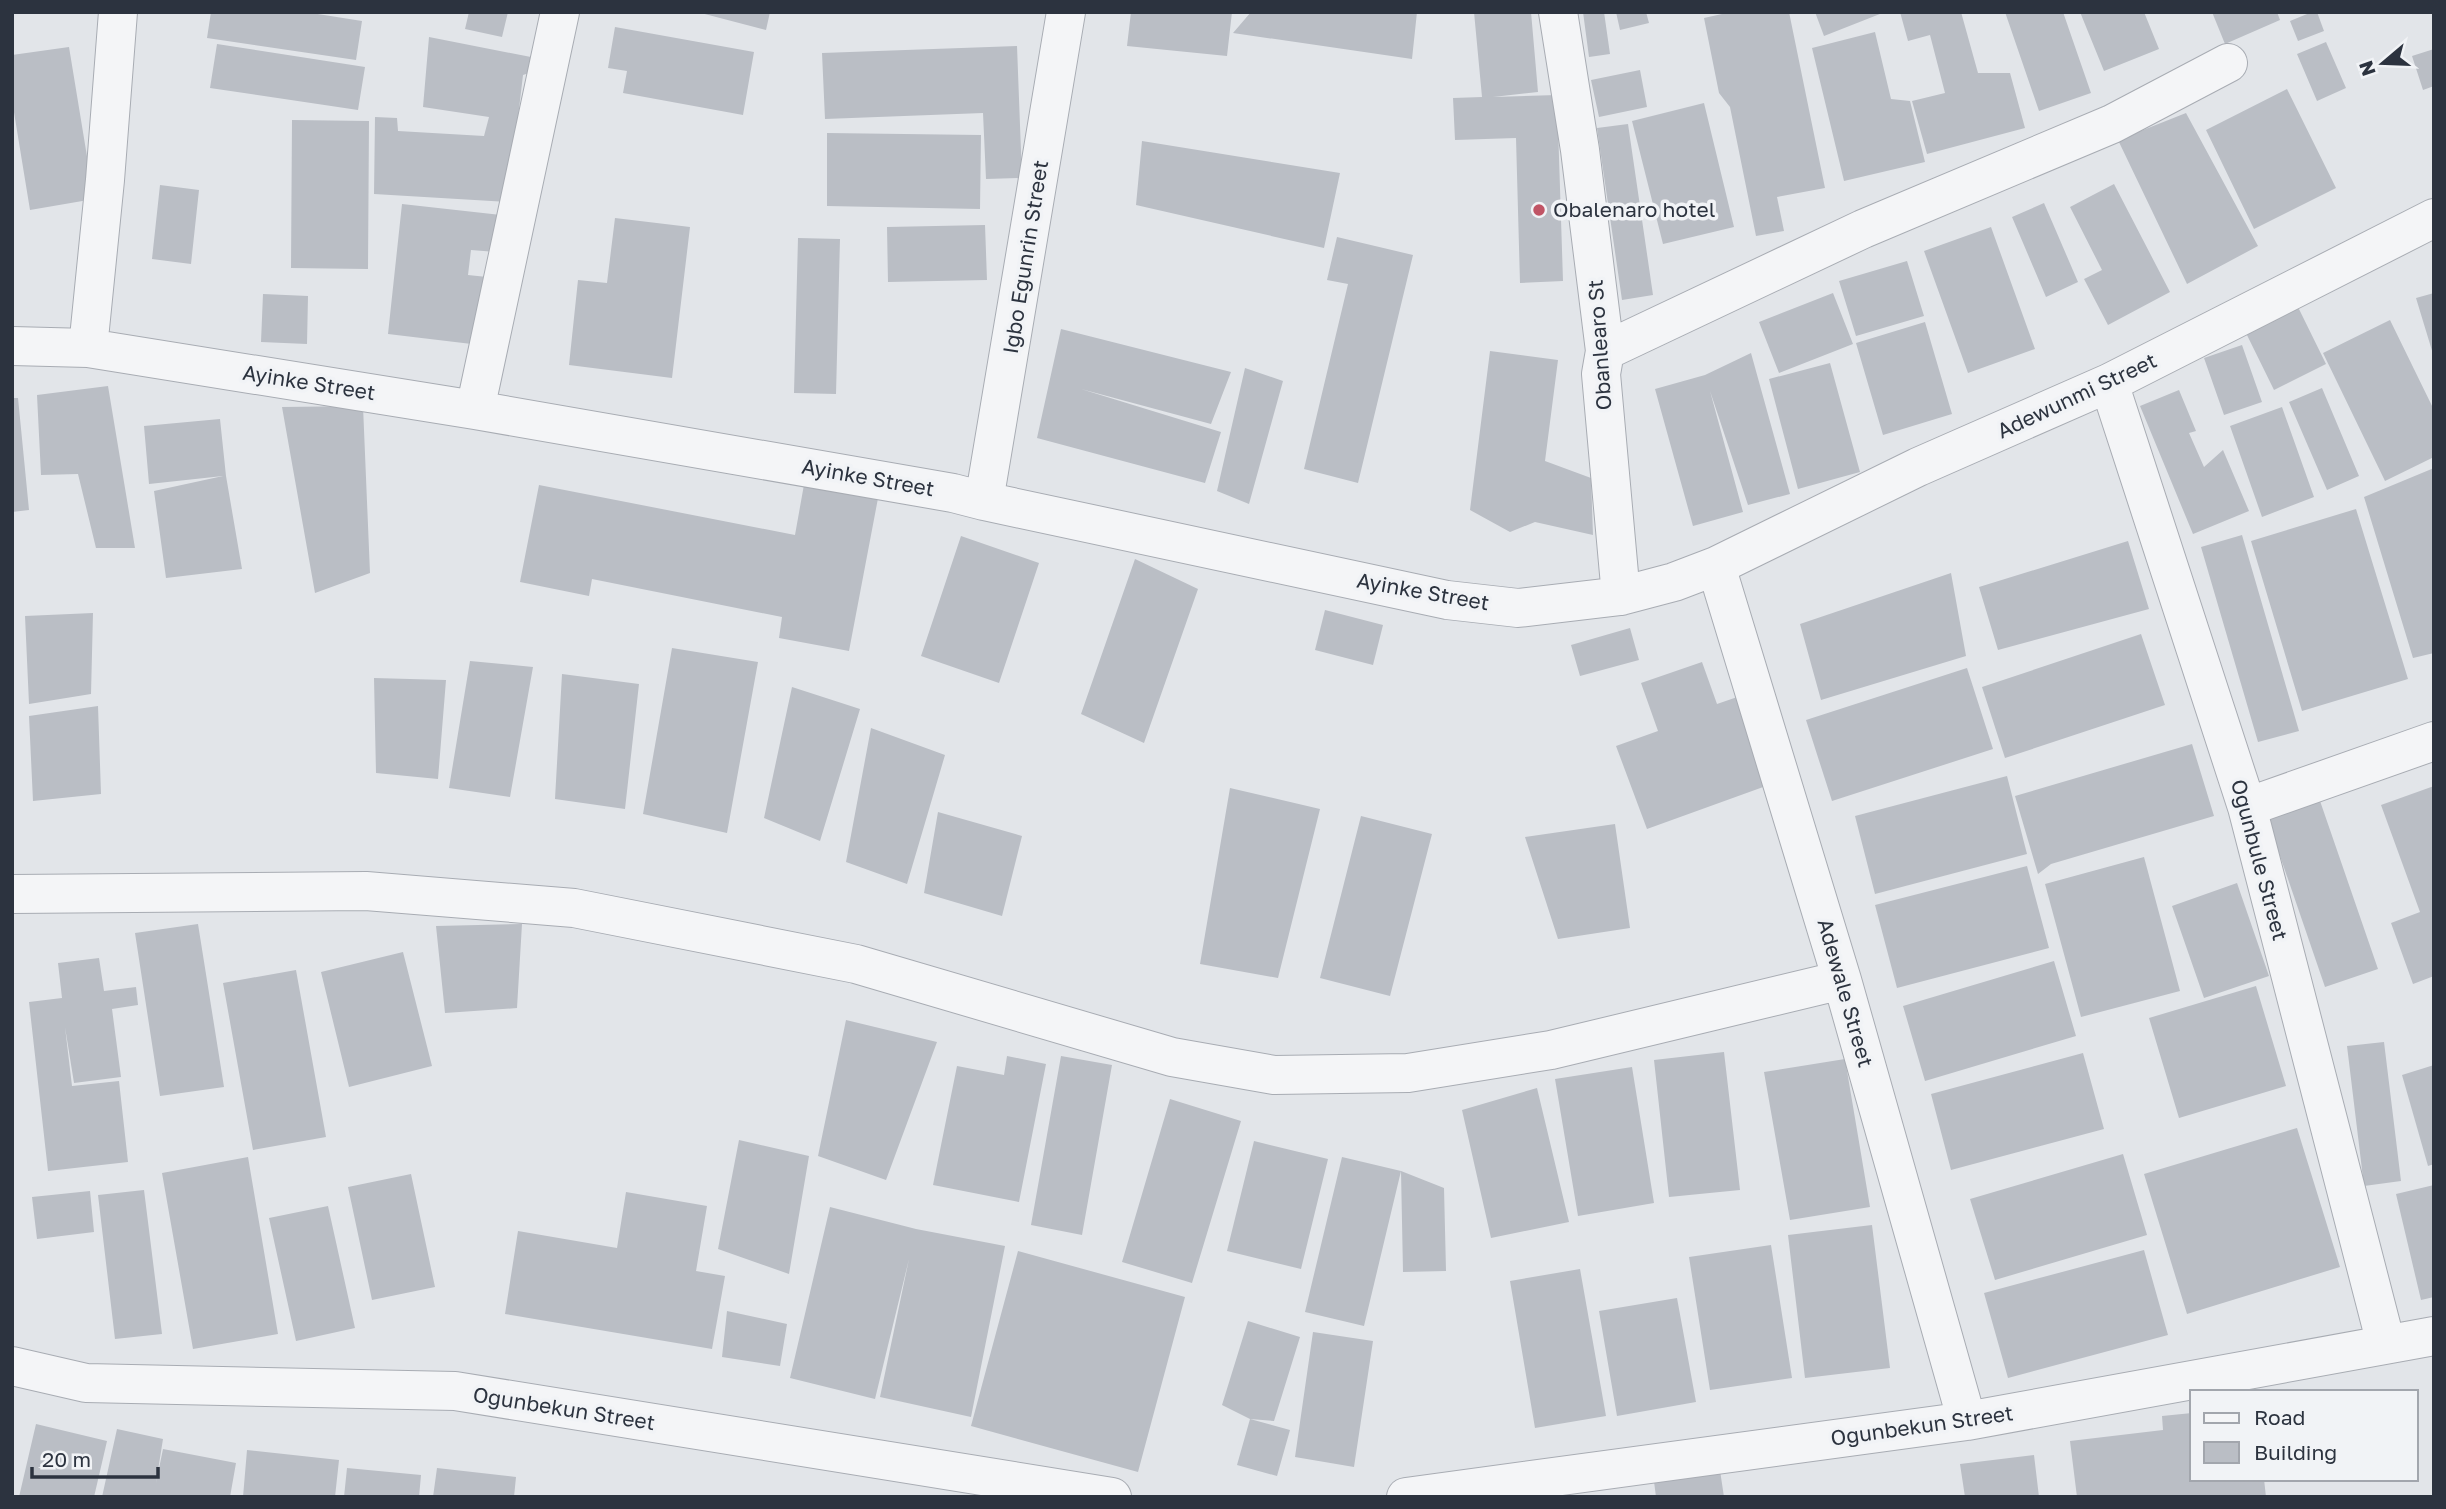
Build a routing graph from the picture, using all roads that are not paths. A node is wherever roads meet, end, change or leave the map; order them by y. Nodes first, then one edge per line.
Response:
1 (118, 12) edge
2 (561, 12) edge
3 (1066, 12) edge
4 (1558, 12) edge
5 (2228, 63) dead end
6 (2434, 218) edge
7 (12, 346) edge
8 (88, 348) junction
9 (1605, 351) junction
10 (2109, 383) junction
11 (475, 410) junction
12 (984, 501) junction
13 (1716, 566) junction
14 (1621, 596) junction
15 (2434, 741) edge
16 (2246, 807) junction
17 (12, 894) edge
18 (1842, 980) junction
19 (2434, 1336) edge
20 (2386, 1344) junction
21 (12, 1366) edge
22 (1967, 1421) junction
23 (1112, 1497) edge
24 (1406, 1497) edge

1 - 8 street
2 - 11 street
3 - 12 street, Igbo Egunrin Street
4 - 9 street, Obanlearo St
5 - 9 street
6 - 10 street, Adewunmi Street
7 - 8 street, Ayinke Street
8 - 11 street, Ayinke Street
9 - 14 street, Obanlearo St
10 - 13 street, Adewunmi Street
10 - 16 street, Ogunbule Street
11 - 12 street, Ayinke Street
12 - 14 street, Ayinke Street
13 - 14 street, Ayinke Street
13 - 18 street, Adewale Street
15 - 16 street
16 - 20 street, Ogunbule Street
17 - 18 street
18 - 22 street, Adewale Street
19 - 20 street, Ogunbekun Street
20 - 22 street, Ogunbekun Street
21 - 23 street, Ogunbekun Street
22 - 24 street, Ogunbekun Street

